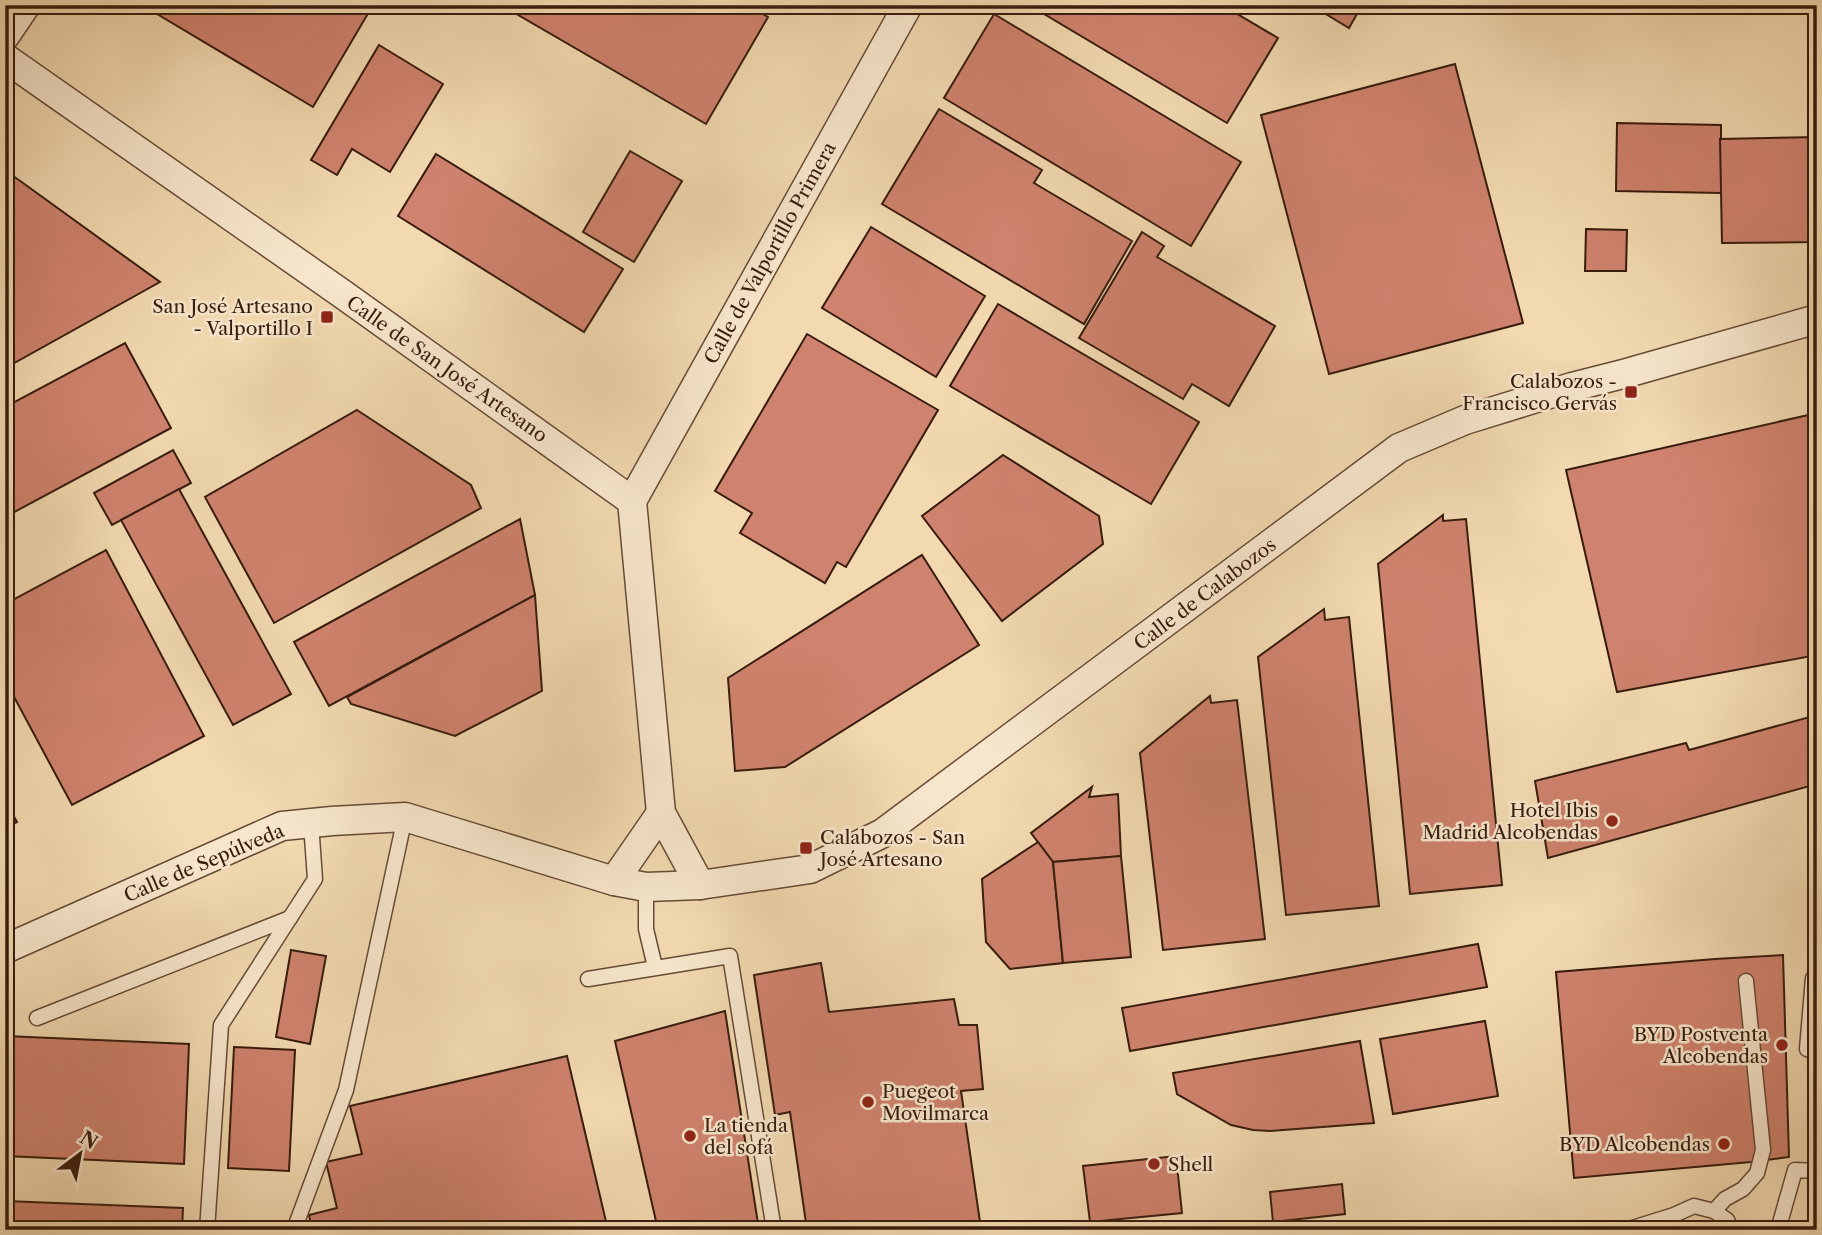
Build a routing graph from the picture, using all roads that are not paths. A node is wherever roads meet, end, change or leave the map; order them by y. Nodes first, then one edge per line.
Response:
1 (26, 5) edge
2 (908, 5) edge
3 (5, 36) edge
4 (5, 58) edge
5 (1817, 319) edge
6 (632, 501) junction
7 (661, 813) junction
8 (405, 817) junction
9 (311, 823) junction
10 (614, 881) junction
11 (700, 885) junction
12 (646, 887) junction
13 (290, 918) junction
14 (5, 949) edge
15 (655, 967) junction
16 (1813, 978) dead end
17 (588, 979) dead end
18 (1746, 981) dead end
19 (37, 1018) dead end
20 (1817, 1052) edge
21 (1817, 1171) edge
22 (1714, 1210) junction
23 (206, 1230) edge
24 (294, 1230) edge
25 (774, 1230) edge
26 (1626, 1230) edge
27 (1732, 1230) edge
28 (1778, 1230) edge

1 - 3 street
2 - 6 street, Calle de Valportillo Primera
4 - 6 street, Calle de San José Artesano
5 - 11 street, Calle de Calabozos
6 - 7 street
7 - 10 street
7 - 11 street
8 - 9 street, Calle de Sepúlveda
8 - 10 street, Calle de Sepúlveda
8 - 24 lane
9 - 13 lane
9 - 14 street, Calle de Sepúlveda
10 - 12 street, Calle de Calabozos
11 - 12 street, Calle de Calabozos
12 - 15 lane
13 - 19 lane
13 - 23 lane
15 - 17 lane
15 - 25 lane
16 - 20 lane
18 - 22 lane
21 - 28 lane
22 - 26 lane
22 - 27 lane

